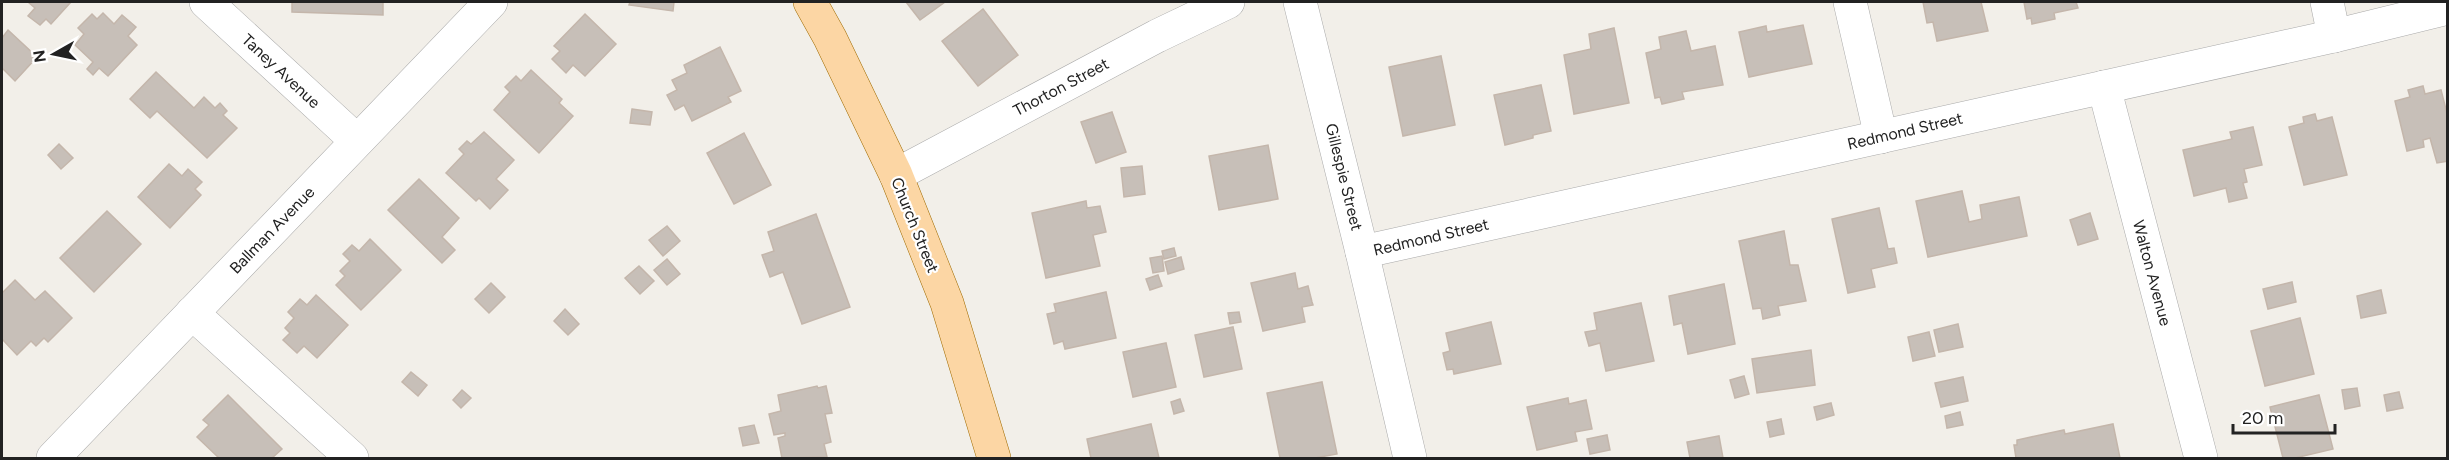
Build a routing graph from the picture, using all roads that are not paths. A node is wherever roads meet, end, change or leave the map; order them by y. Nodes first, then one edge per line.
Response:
1 (206, 2) edge
2 (491, 2) edge
3 (810, 2) edge
4 (1228, 2) edge
5 (1300, 2) edge
6 (1850, 2) edge
7 (2326, 2) edge
8 (2448, 8) edge
9 (2334, 36) junction
10 (2104, 87) junction
11 (1881, 137) junction
12 (357, 141) junction
13 (896, 175) junction
14 (1362, 252) junction
15 (192, 313) junction
16 (53, 459) edge
17 (352, 459) edge
18 (994, 459) edge
19 (1410, 459) edge
20 (2201, 459) edge

1 - 12 street, Taney Avenue
2 - 12 street, Ballman Avenue
3 - 13 main road, Church Street
4 - 13 street, Thorton Street
5 - 14 street, Gillespie Street
6 - 11 street
7 - 9 street
8 - 9 street, Redmond Street
9 - 10 street, Redmond Street
10 - 11 street, Redmond Street
10 - 20 street, Walton Avenue
11 - 14 street, Redmond Street
12 - 15 street, Ballman Avenue
13 - 18 main road, Church Street
14 - 19 street, Gillespie Street
15 - 16 street, Ballman Avenue
15 - 17 street

